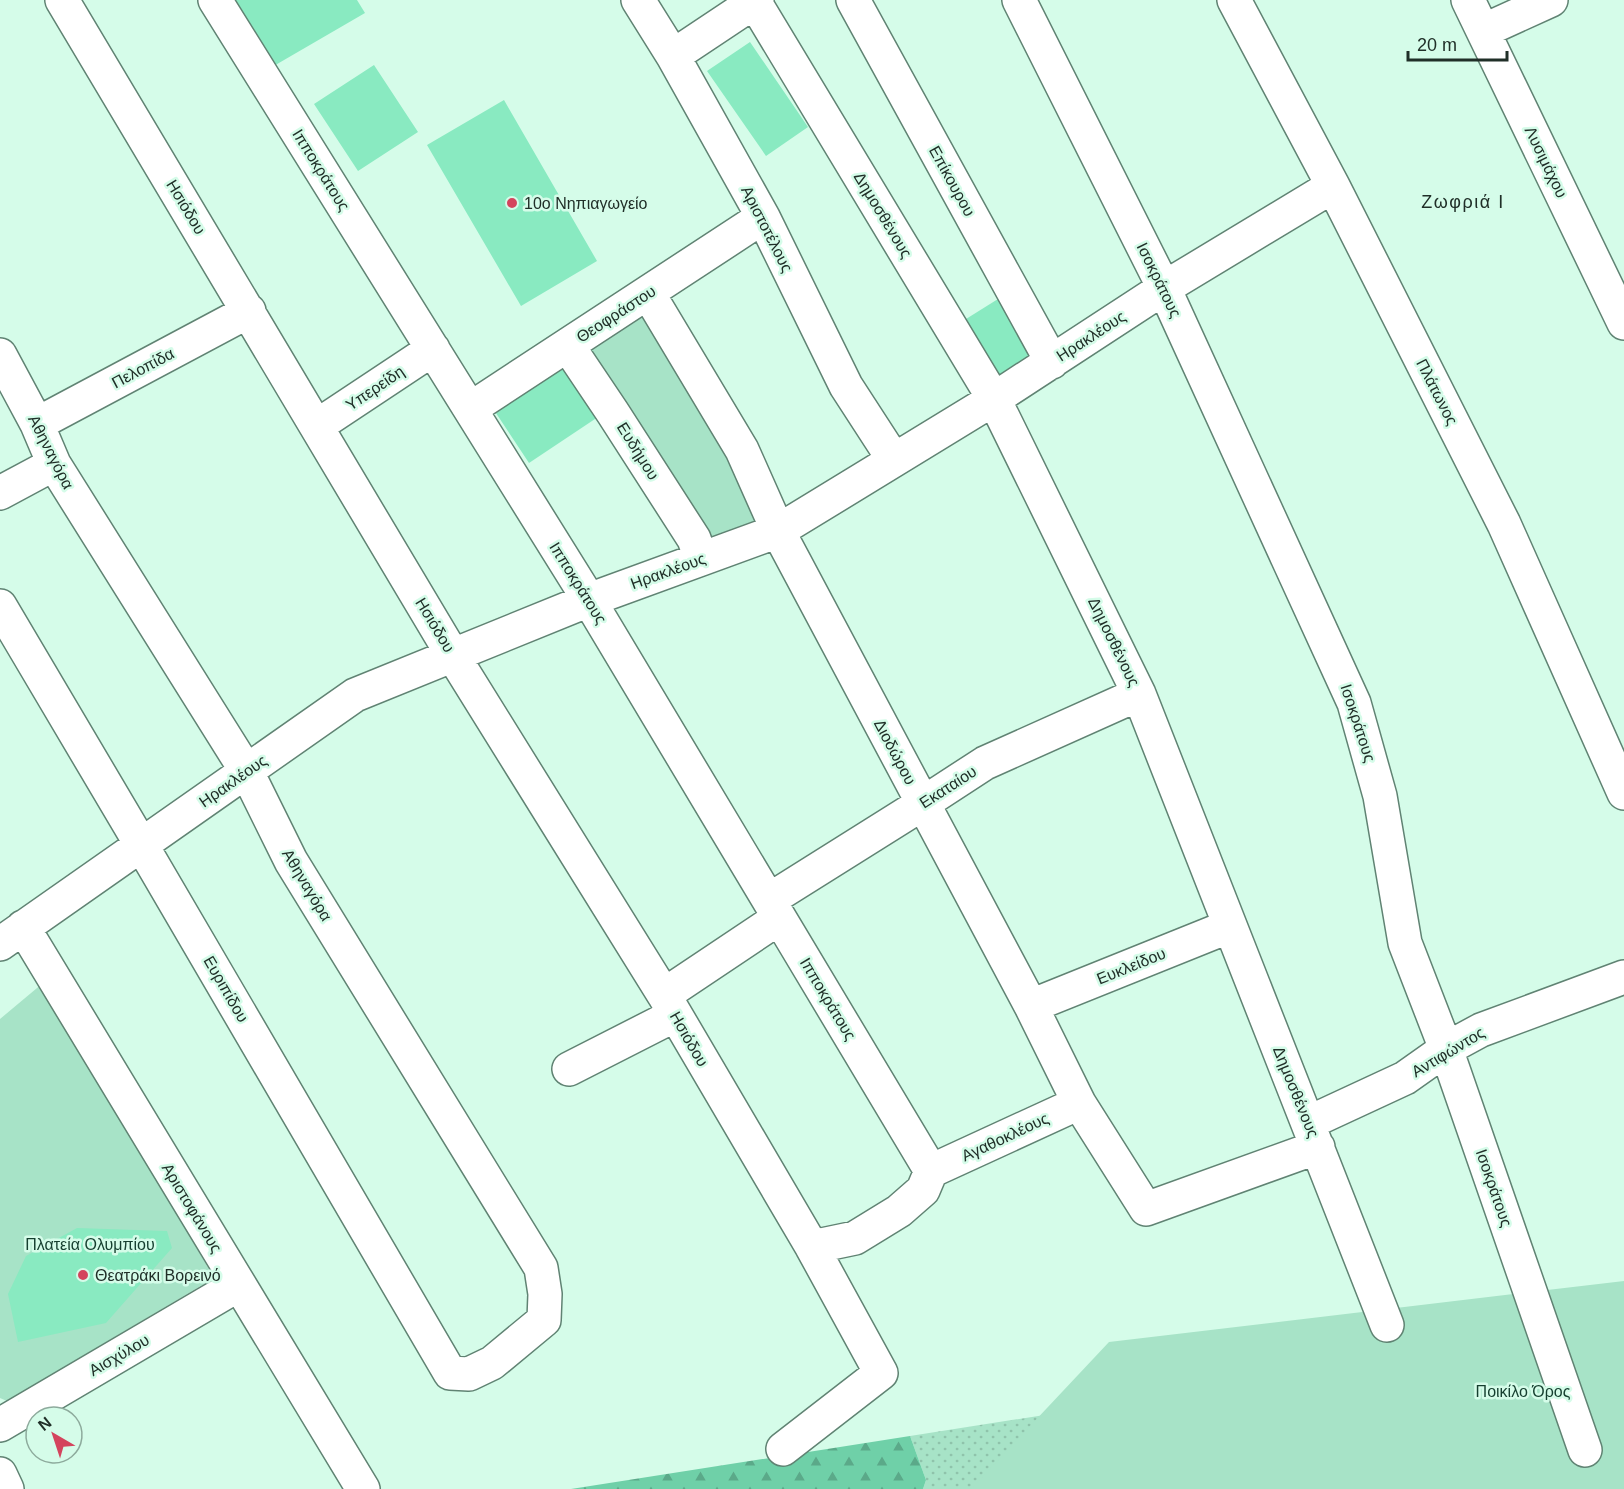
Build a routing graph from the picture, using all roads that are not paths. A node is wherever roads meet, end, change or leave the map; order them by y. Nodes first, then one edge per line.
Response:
1 (62, 0) edge
2 (215, 0) edge
3 (638, 0) edge
4 (853, 0) edge
5 (1019, 0) edge
6 (1234, 0) edge
7 (1468, 0) edge
8 (1551, 0) edge
9 (755, 1) edge
10 (1483, 31) junction
11 (673, 56) junction
12 (1333, 186) junction
13 (763, 217) junction
14 (1164, 288) junction
15 (648, 293) junction
16 (1621, 308) edge
17 (249, 311) junction
18 (568, 346) junction
19 (433, 350) junction
20 (0, 355) edge
21 (1052, 362) junction
22 (994, 399) junction
23 (470, 410) junction
24 (37, 424) junction
25 (317, 426) junction
26 (894, 460) junction
27 (54, 464) junction
28 (0, 493) edge
29 (778, 531) junction
30 (701, 559) junction
31 (589, 600) junction
32 (0, 606) edge
33 (452, 654) junction
34 (1139, 694) junction
35 (247, 772) junction
36 (1624, 793) edge
37 (922, 804) junction
38 (142, 846) junction
39 (774, 909) junction
40 (1230, 926) junction
41 (11, 935) edge
42 (1624, 977) edge
43 (670, 1005) junction
44 (1032, 1006) junction
45 (1446, 1049) junction
46 (569, 1069) dead end
47 (1079, 1103) junction
48 (1313, 1135) junction
49 (931, 1171) junction
50 (1146, 1209) joint
51 (812, 1247) junction
52 (238, 1285) junction
53 (1387, 1325) dead end
54 (450, 1373) joint
55 (0, 1425) edge
56 (783, 1449) dead end
57 (1584, 1450) dead end
58 (0, 1474) edge
59 (7, 1489) edge
60 (363, 1489) edge

1 - 17 street, Ησιόδου
2 - 19 street, Ιπποκράτους
3 - 11 street, Αριστοτέλους
4 - 21 street, Επίκουρου
5 - 14 street, Ισοκράτους
6 - 12 street, Πλάτωνος
7 - 10 street, Λυσιμάχου
8 - 10 street
9 - 11 street
9 - 22 street, Δημοσθένους
10 - 16 street, Λυσιμάχου
11 - 13 street, Αριστοτέλους
12 - 14 street, Ηρακλέους
12 - 36 street, Πλάτωνος
13 - 15 street, Θεοφράστου
13 - 26 street, Αριστοτέλους
14 - 21 street, Ηρακλέους
14 - 45 street, Ισοκράτους
15 - 18 street, Θεοφράστου
15 - 29 street, Διοδώρου
17 - 24 street, Πελοπίδα
17 - 25 street, Ησιόδου
18 - 23 street, Θεοφράστου
18 - 30 street, Ευδήμου
19 - 23 street, Ιπποκράτους
19 - 25 street, Υπερείδη
20 - 24 street, Αθηναγόρα
21 - 22 street, Ηρακλέους
22 - 26 street, Ηρακλέους
22 - 34 street, Δημοσθένους
23 - 31 street, Ιπποκράτους
24 - 27 street, Αθηναγόρα
25 - 33 street, Ησιόδου
26 - 29 street, Ηρακλέους
27 - 28 street
27 - 35 street, Αθηναγόρα
29 - 30 street, Ηρακλέους
29 - 37 street, Διοδώρου
30 - 31 street, Ηρακλέους
31 - 33 street, Ηρακλέους
31 - 39 street, Ιπποκράτους
32 - 38 street, Ευριπίδου
33 - 35 street, Ηρακλέους
33 - 43 street, Ησιόδου
34 - 37 street, Εκαταίου
34 - 40 street, Δημοσθένους
35 - 38 street, Ηρακλέους
35 - 54 street, Αθηναγόρα
37 - 39 street, Εκαταίου
37 - 44 street, Διοδώρου
38 - 41 street, Ηρακλέους
38 - 54 street, Ευριπίδου
39 - 43 street, Εκαταίου
39 - 49 street, Ιπποκράτους
40 - 44 street, Ευκλείδου
40 - 48 street, Δημοσθένους
41 - 52 street, Αριστοφάνους
42 - 45 street, Αντιφώντος
43 - 46 street, Εκαταίου
43 - 51 street, Ησιόδου
44 - 47 street, Διοδώρου
45 - 48 street, Αντιφώντος
45 - 57 street, Ισοκράτους
47 - 49 street, Αγαθοκλέους
47 - 50 street, Διοδώρου
48 - 50 street, Αντιφώντος
48 - 53 street, Δημοσθένους
49 - 51 street
51 - 56 street, Ησιόδου
52 - 55 street, Αισχύλου
52 - 60 street, Αριστοφάνους
58 - 59 street

